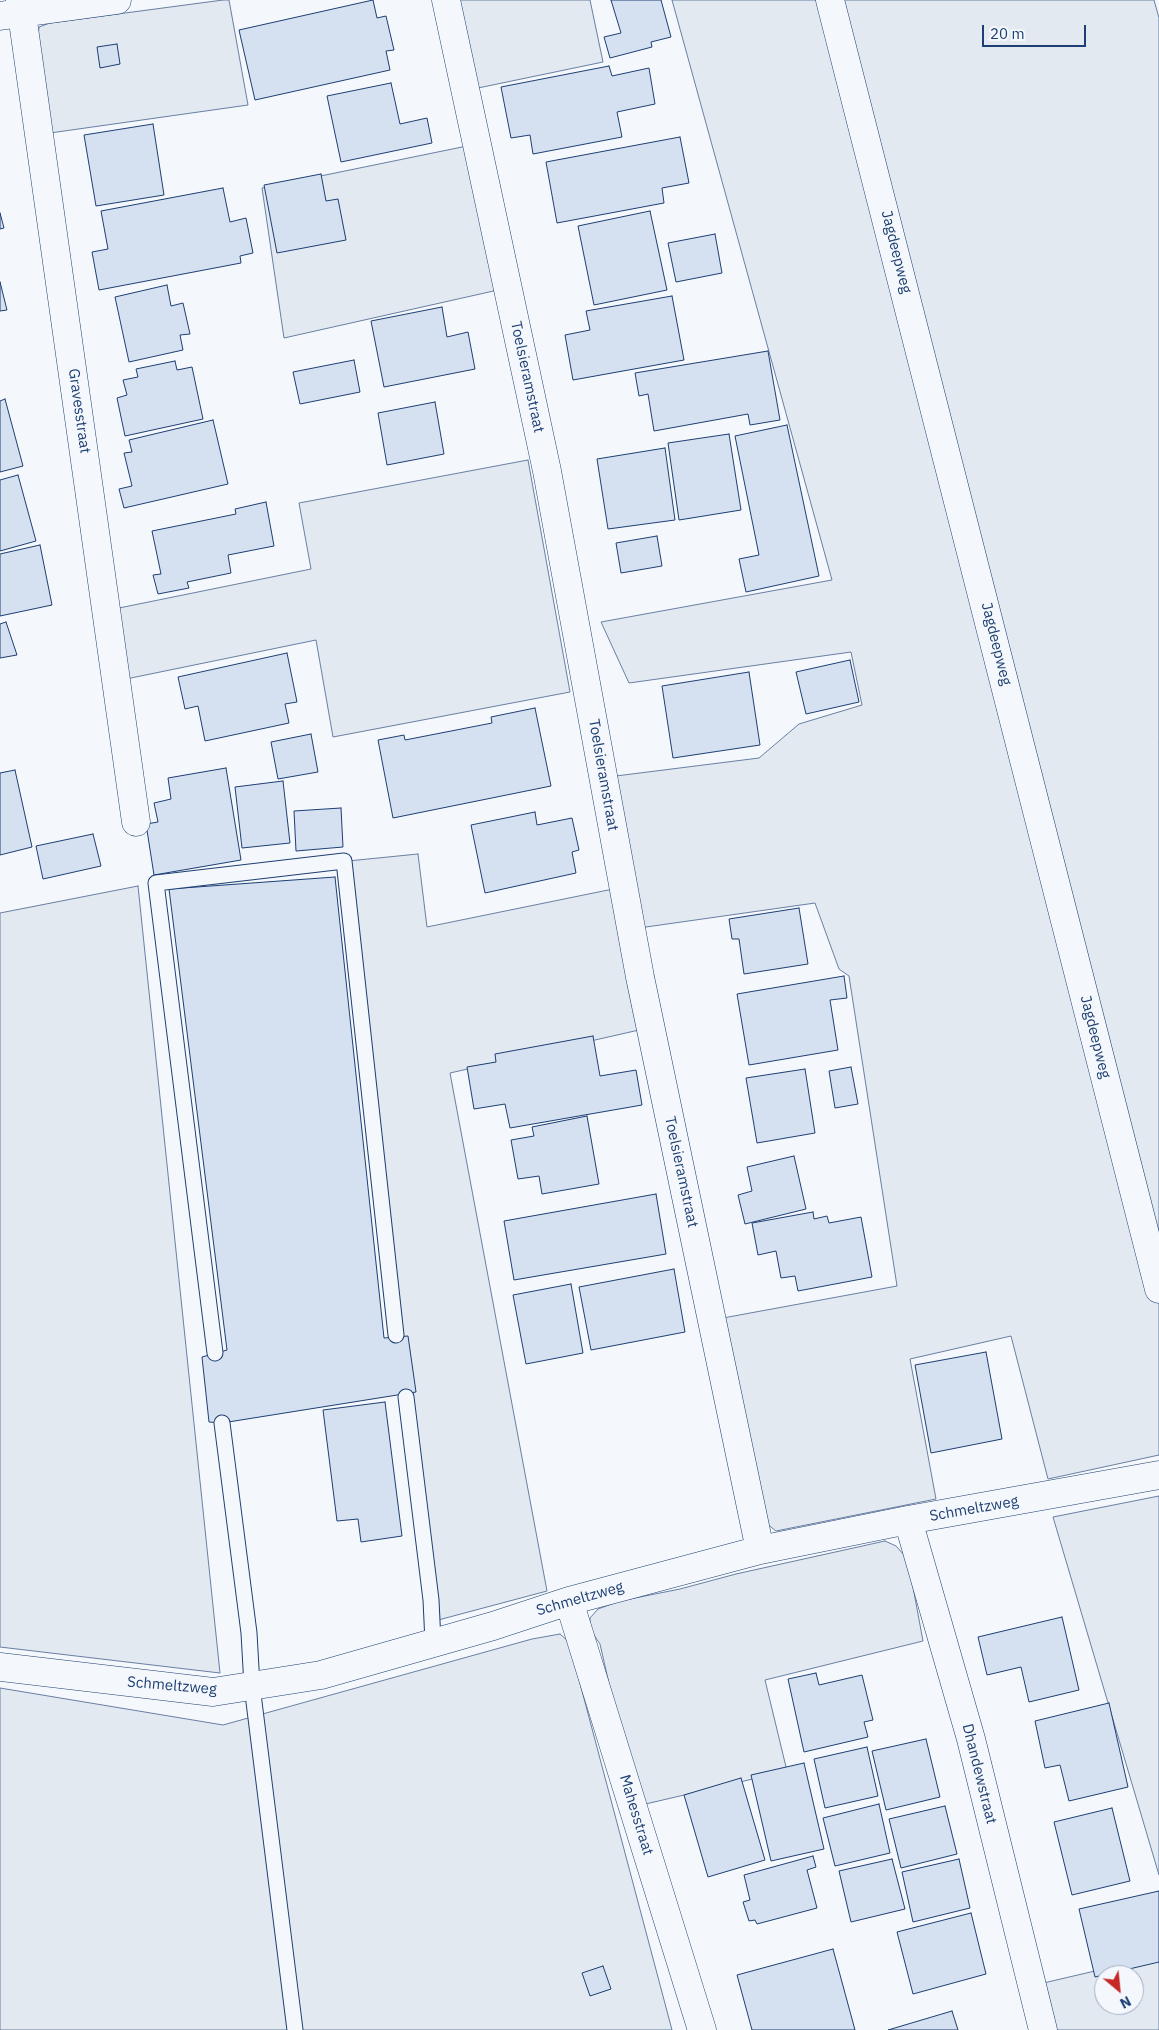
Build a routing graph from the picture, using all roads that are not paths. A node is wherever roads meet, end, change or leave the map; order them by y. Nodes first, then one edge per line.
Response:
1 (117, 0) edge
2 (446, 0) edge
3 (830, 0) edge
4 (14, 9) edge
5 (136, 822) dead end
6 (1159, 1289) edge
7 (396, 1335) dead end
8 (215, 1354) dead end
9 (406, 1397) dead end
10 (222, 1423) dead end
11 (1159, 1475) edge
12 (908, 1520) junction
13 (760, 1550) junction
14 (569, 1601) junction
15 (433, 1642) junction
16 (0, 1667) edge
17 (252, 1686) junction
18 (294, 2030) edge
19 (702, 2030) edge
20 (1043, 2030) edge

1 - 4 street
2 - 13 street, Toelsieramstraat
3 - 6 street, Jagdeepweg
4 - 5 street, Gravesstraat
7 - 8 lane
9 - 15 lane
10 - 17 lane
11 - 12 street, Schmeltzweg
12 - 13 street, Schmeltzweg
12 - 20 street, Dhandewstraat
13 - 14 street, Schmeltzweg
14 - 15 street, Schmeltzweg
14 - 19 street, Mahesstraat
15 - 17 street, Schmeltzweg
16 - 17 street, Schmeltzweg
17 - 18 lane

